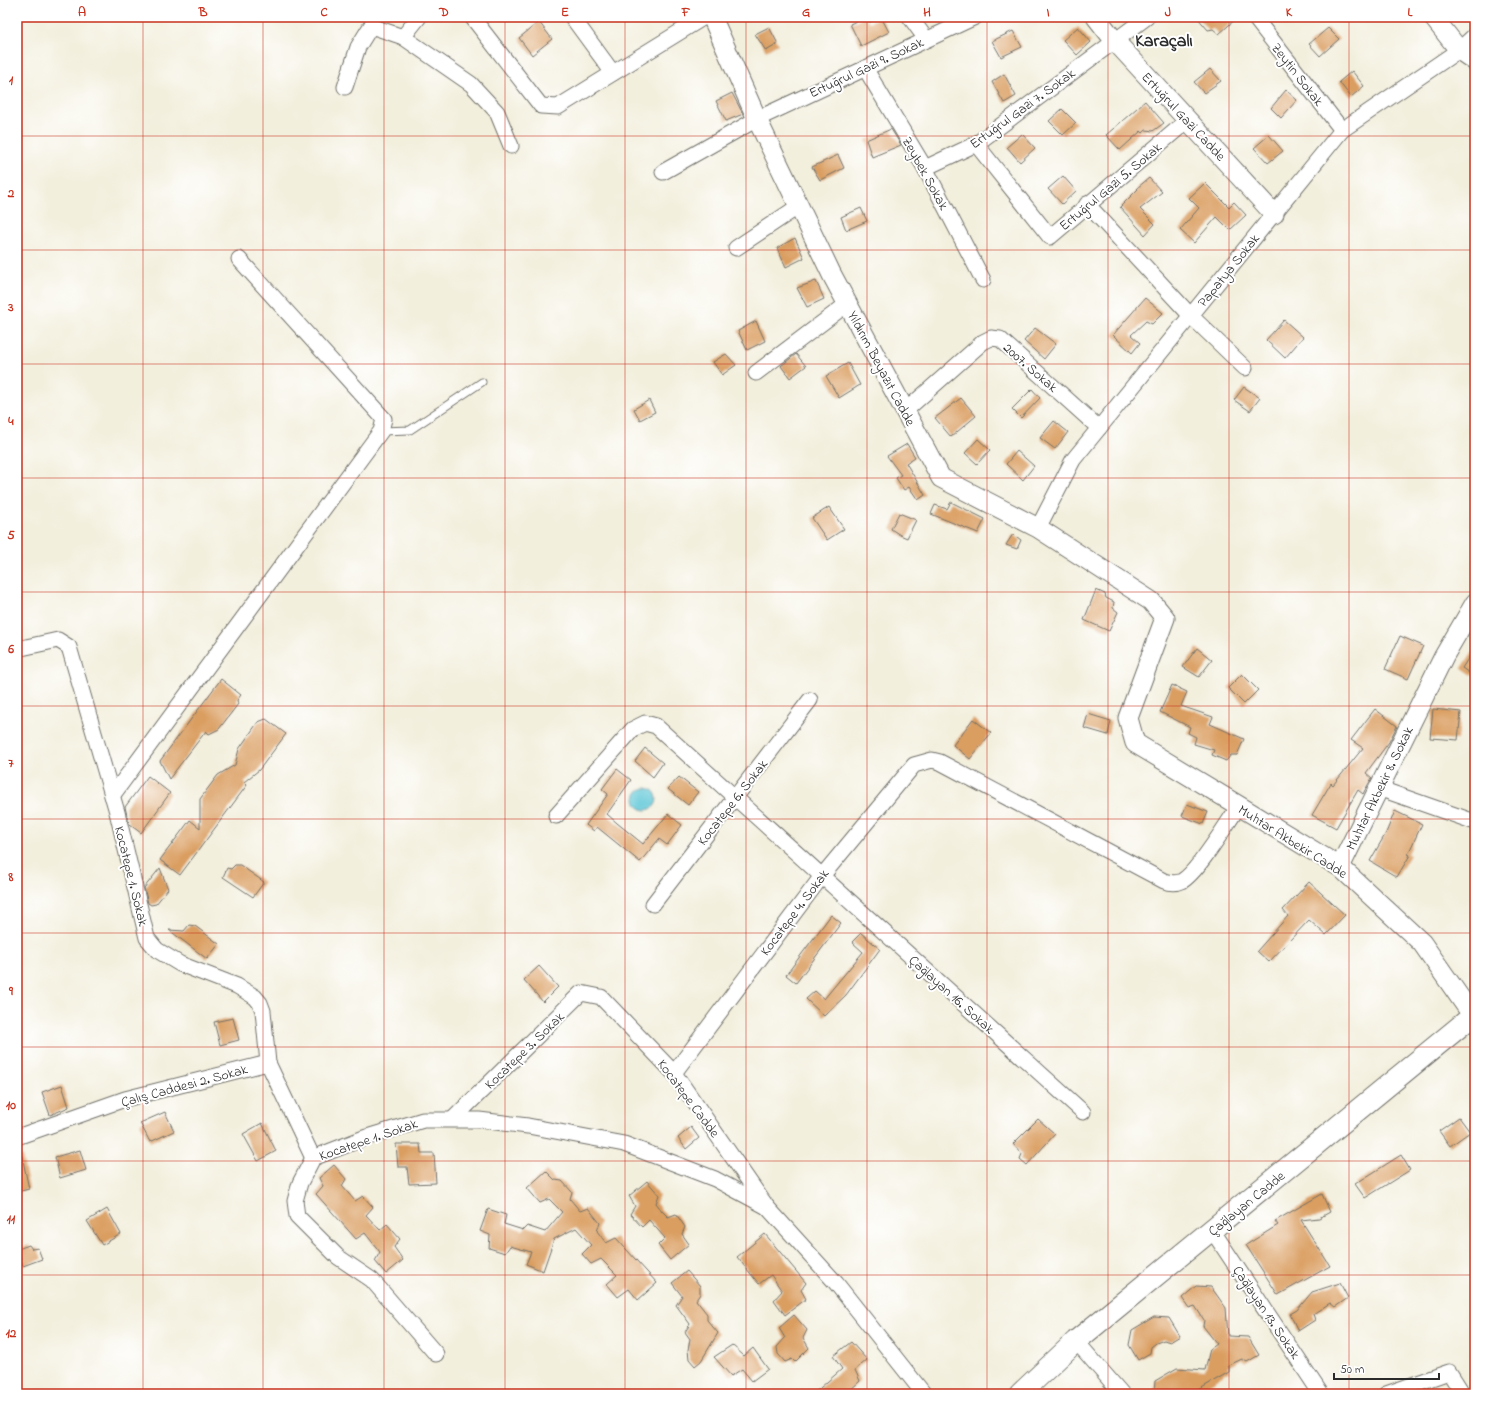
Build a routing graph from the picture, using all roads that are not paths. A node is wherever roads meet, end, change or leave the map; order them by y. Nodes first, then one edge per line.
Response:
1 (419, 17) edge
2 (472, 17) edge
3 (572, 17) edge
4 (704, 17) edge
5 (712, 17) edge
6 (910, 17) edge
7 (975, 17) edge
8 (1096, 17) edge
9 (1147, 17) edge
10 (1254, 17) edge
11 (1433, 17) edge
12 (1475, 34) edge
13 (403, 37) junction
14 (926, 39) junction
15 (1114, 40) junction
16 (1459, 50) junction
17 (1475, 61) edge
18 (865, 68) junction
19 (613, 73) junction
20 (345, 87) dead end
21 (757, 119) junction
22 (1188, 120) junction
23 (1342, 130) junction
24 (976, 144) junction
25 (510, 146) dead end
26 (925, 168) junction
27 (663, 172) dead end
28 (1087, 204) junction
29 (799, 206) junction
30 (1274, 214) junction
31 (736, 248) dead end
32 (239, 259) dead end
33 (983, 280) dead end
34 (848, 304) junction
35 (1191, 316) junction
36 (1245, 368) dead end
37 (756, 373) dead end
38 (482, 382) dead end
39 (905, 411) junction
40 (1099, 428) junction
41 (381, 431) junction
42 (1038, 528) junction
43 (1475, 603) edge
44 (17, 649) edge
45 (810, 700) dead end
46 (1135, 744) joint
47 (1378, 788) junction
48 (112, 796) junction
49 (734, 798) junction
50 (1239, 806) junction
51 (556, 816) dead end
52 (1475, 822) edge
53 (1340, 867) junction
54 (822, 876) junction
55 (653, 904) dead end
56 (601, 997) joint
57 (1474, 1017) edge
58 (268, 1063) junction
59 (674, 1073) junction
60 (1083, 1112) dead end
61 (453, 1119) junction
62 (17, 1137) edge
63 (313, 1158) junction
64 (767, 1207) junction
65 (1212, 1230) junction
66 (1076, 1341) junction
67 (436, 1354) dead end
68 (924, 1394) edge
69 (1020, 1394) edge
70 (1122, 1394) edge
71 (1321, 1394) edge
72 (1386, 1394) edge
73 (1463, 1394) edge

1 - 13 street
2 - 19 street
3 - 19 street
4 - 19 street
5 - 21 street, Yıldırım Beyazıt Cadde
6 - 14 street
7 - 14 street, Ertuğrul Gazi 9. Sokak
8 - 15 street, Ertuğrul Gazi Cadde
9 - 15 street, Ertuğrul Gazi 7. Sokak
10 - 23 street, Zeytin Sokak
11 - 16 street
12 - 16 street, Papatya Sokak
13 - 20 street
13 - 25 street
14 - 18 street, Ertuğrul Gazi 9. Sokak
15 - 22 street, Ertuğrul Gazi Cadde
15 - 24 street, Ertuğrul Gazi 7. Sokak
16 - 17 street
16 - 23 street, Papatya Sokak
18 - 21 street, Ertuğrul Gazi 9. Sokak
18 - 26 street, Zeybek Sokak
21 - 27 street, Ertuğrul Gazi 9. Sokak
21 - 29 street, Yıldırım Beyazıt Cadde
22 - 28 street, Ertuğrul Gazi 5. Sokak
22 - 30 street, Ertuğrul Gazi Cadde
23 - 30 street, Papatya Sokak
24 - 26 street, Ertuğrul Gazi 7. Sokak
24 - 28 street, Ertuğrul Gazi 5. Sokak
26 - 33 street, Zeybek Sokak
28 - 35 street
29 - 31 street
29 - 34 street, Yıldırım Beyazıt Cadde
30 - 35 street, Papatya Sokak
32 - 41 street
34 - 37 street
34 - 39 street, Yıldırım Beyazıt Cadde
35 - 36 street
35 - 40 street, Papatya Sokak
38 - 41 lane
39 - 40 street, 2007. Sokak
39 - 42 street, Yıldırım Beyazıt Cadde
40 - 42 street, Papatya Sokak
41 - 48 street
42 - 46 street, Yıldırım Beyazıt Cadde
43 - 47 street, Muhtar Akbekir 8. Sokak
44 - 48 street, Kocatepe 1. Sokak
45 - 49 street, Kocatepe 6. Sokak
46 - 50 street, Muhtar Akbekir Cadde
47 - 52 street
47 - 53 street, Muhtar Akbekir 8. Sokak
48 - 58 street, Kocatepe 1. Sokak
49 - 51 street, Çağlayan 16. Sokak
49 - 54 street, Çağlayan 16. Sokak
49 - 55 street, Kocatepe 6. Sokak
50 - 53 street, Muhtar Akbekir Cadde
50 - 54 street, Kocatepe 4. Sokak
53 - 57 street, Muhtar Akbekir Cadde
54 - 59 street, Kocatepe 4. Sokak
54 - 60 street, Çağlayan 16. Sokak
56 - 59 street, Kocatepe Cadde
56 - 61 street, Kocatepe 3. Sokak
57 - 65 main road, Çağlayan Cadde
58 - 62 street, Çalış Caddesi 2. Sokak
58 - 63 street, Kocatepe 1. Sokak
59 - 64 street, Kocatepe Cadde
61 - 63 street, Kocatepe 1. Sokak
61 - 64 street, Kocatepe 1. Sokak
63 - 67 street
64 - 68 street
65 - 66 main road, Çağlayan Cadde
65 - 71 street, Çağlayan 13. Sokak
66 - 69 main road, Çağlayan Cadde
66 - 70 street
72 - 73 street

